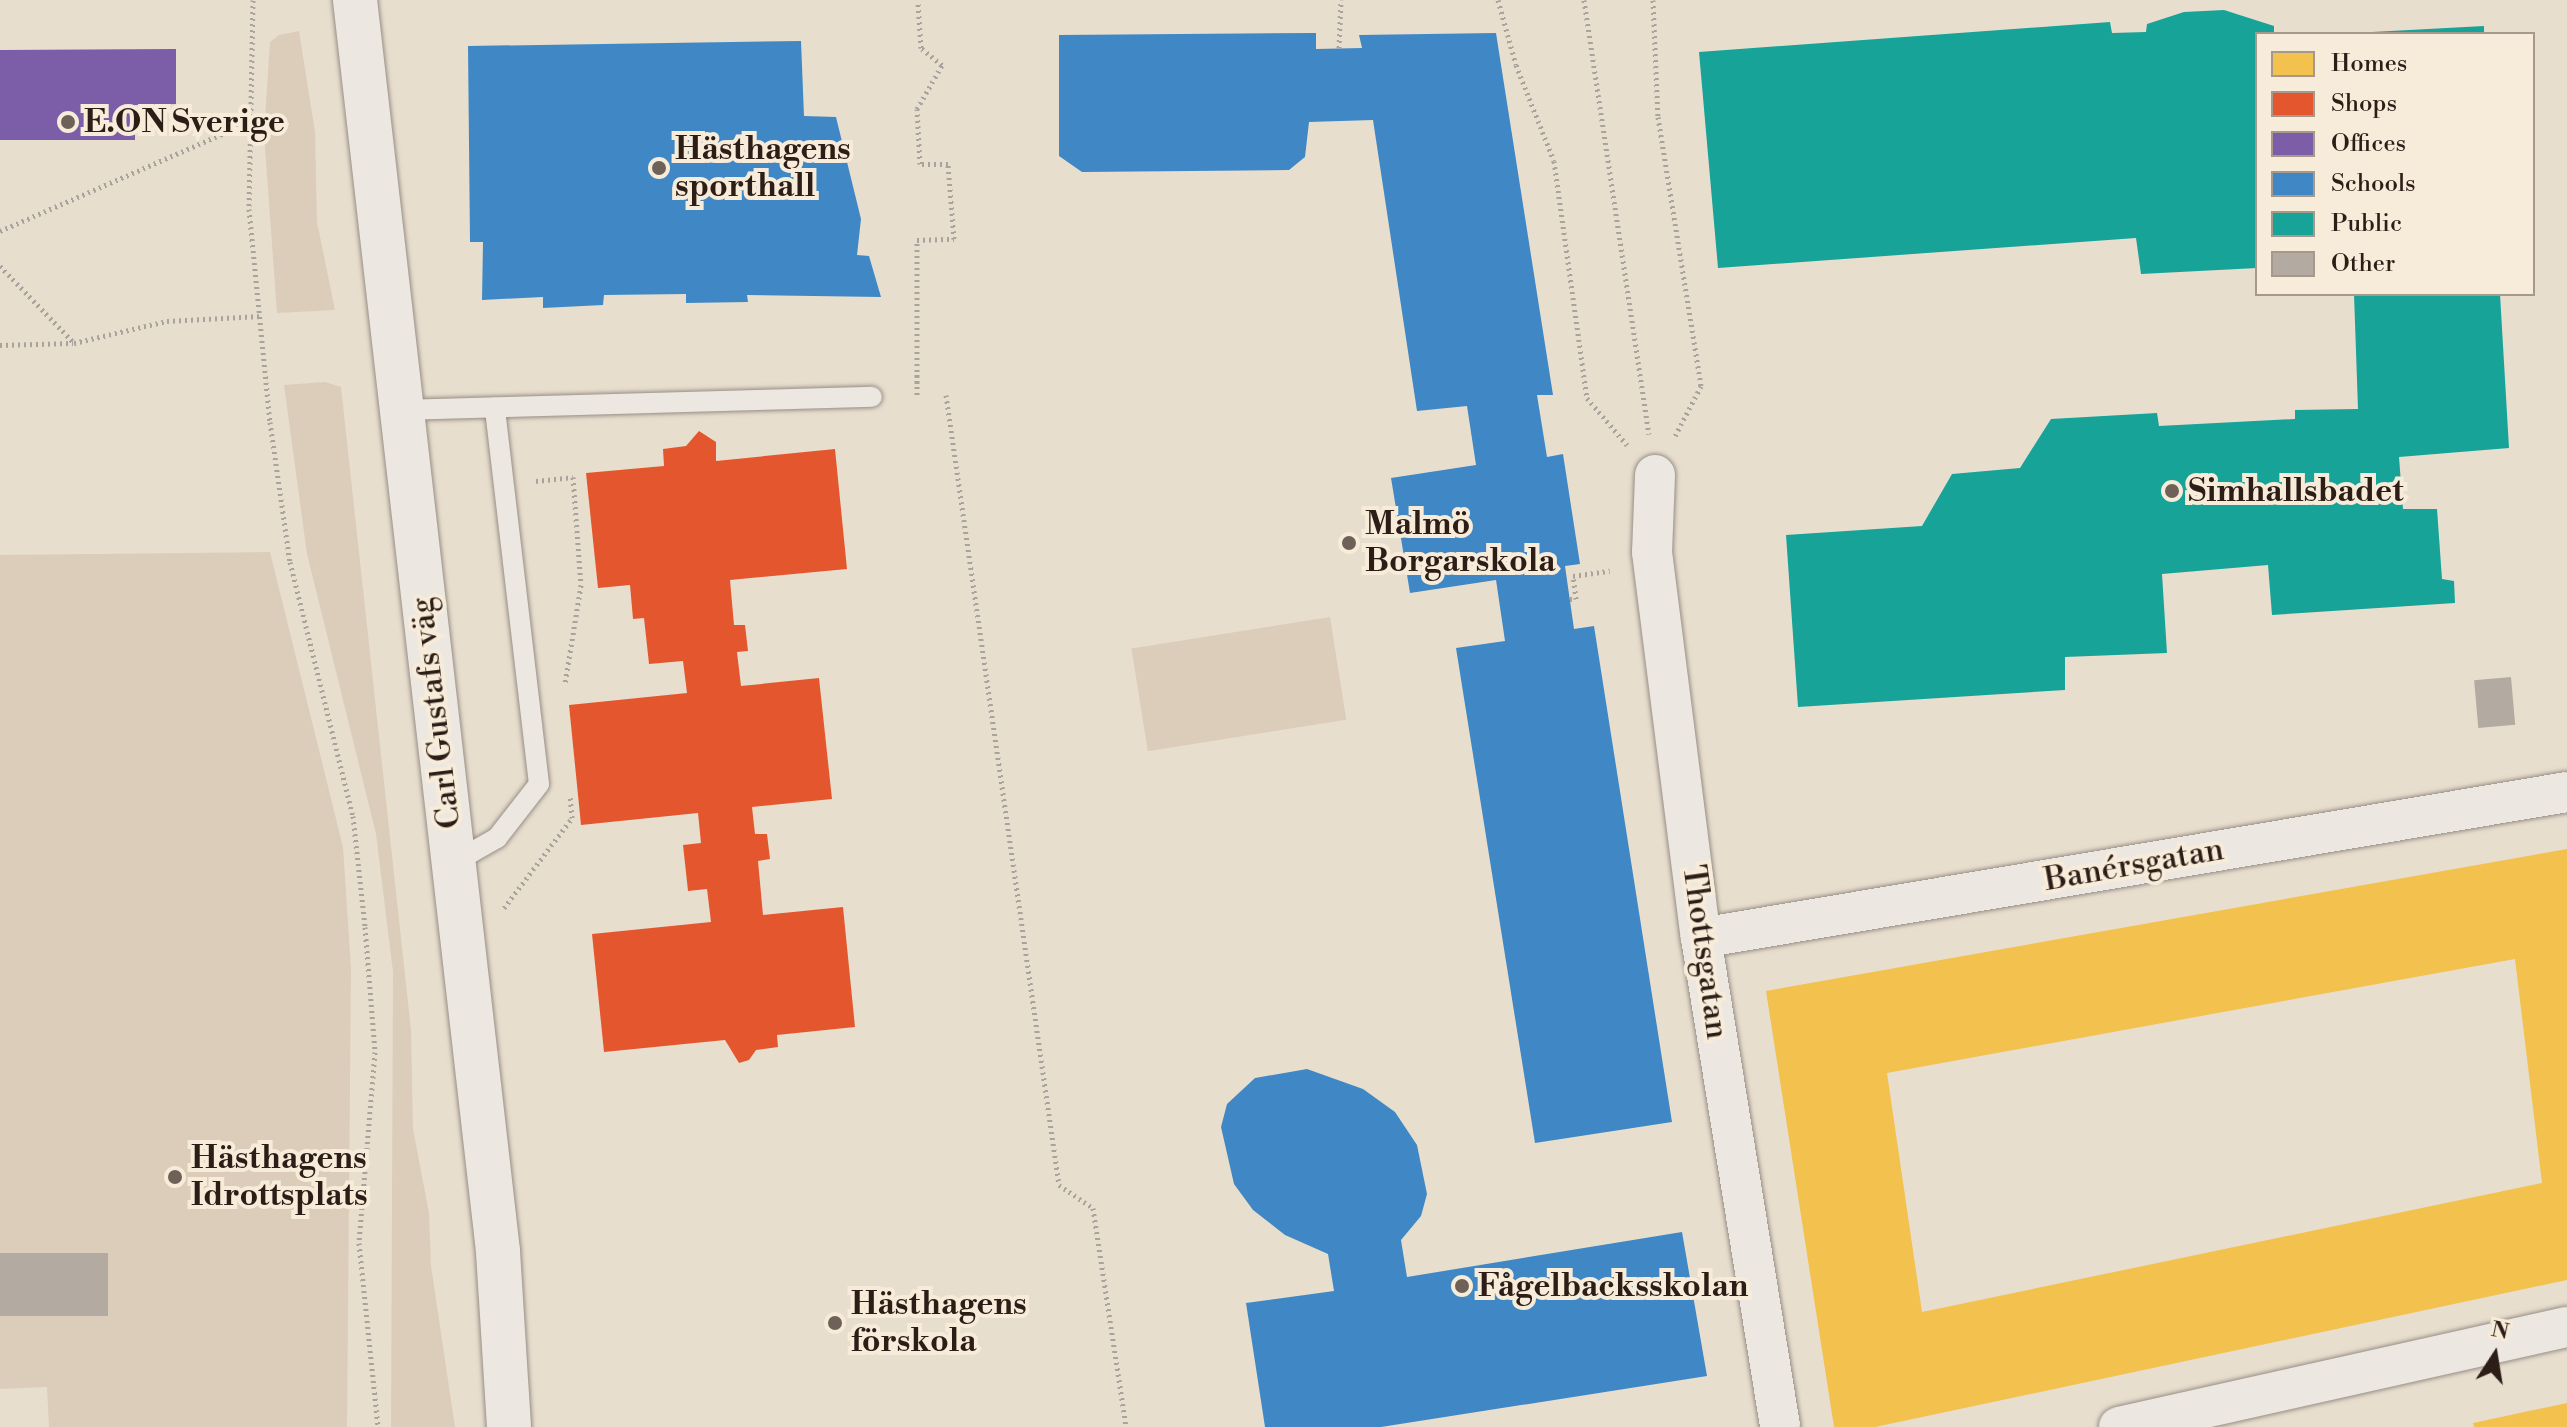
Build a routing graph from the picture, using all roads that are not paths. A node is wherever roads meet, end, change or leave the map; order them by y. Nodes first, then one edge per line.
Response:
1 (355, 0) edge
2 (872, 397) dead end
3 (495, 408) junction
4 (401, 410) junction
5 (1655, 475) road end
6 (2567, 792) edge
7 (453, 863) junction
8 (1701, 938) junction
9 (2567, 1327) edge
10 (509, 1427) edge
11 (1780, 1427) edge
12 (2119, 1427) edge

1 - 4 street, Carl Gustafs väg
2 - 3 lane
3 - 4 lane
3 - 7 lane
4 - 7 street, Carl Gustafs väg
5 - 8 street, Thottsgatan
6 - 8 street, Banérsgatan
7 - 10 street, Carl Gustafs väg
8 - 11 street, Thottsgatan
9 - 12 street

